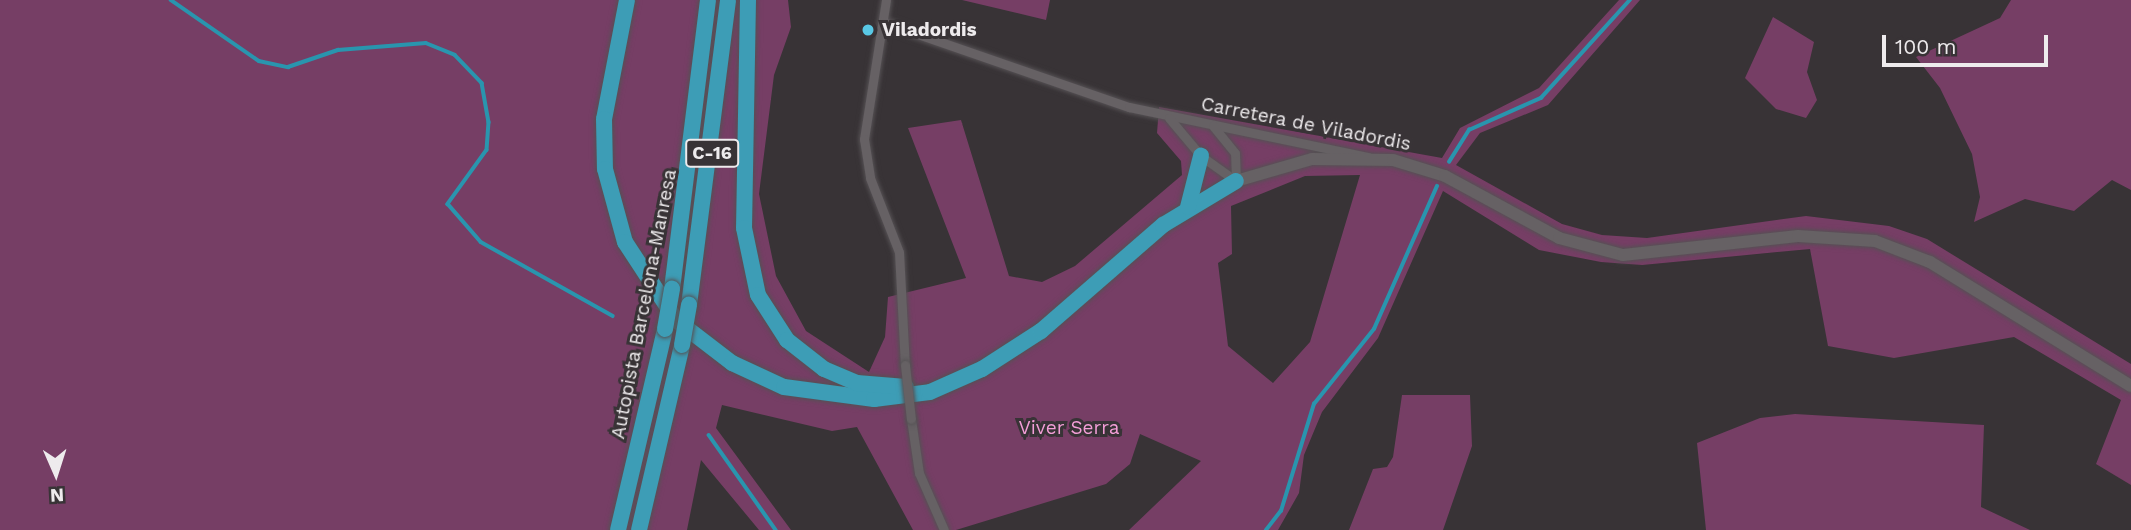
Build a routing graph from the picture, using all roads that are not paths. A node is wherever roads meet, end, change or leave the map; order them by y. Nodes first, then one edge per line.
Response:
1 (627, 0) edge
2 (708, 0) edge
3 (728, 0) edge
4 (748, 0) edge
5 (886, 0) edge
6 (883, 22) junction
7 (1168, 117) junction
8 (1212, 125) junction
9 (1201, 156) junction
10 (1370, 157) junction
11 (1236, 181) junction
12 (1188, 206) junction
13 (939, 386) junction
14 (2131, 386) edge
15 (618, 530) edge
16 (639, 530) edge
17 (944, 530) edge

1 - 13 highway
2 - 15 highway, Autopista Barcelona-Manresa / C-16, bridge
3 - 16 highway, Autopista Barcelona-Manresa / C-16, bridge
4 - 13 highway
5 - 6 street
6 - 7 street, Carretera de Viladordis
6 - 17 street, bridge
7 - 8 street, Carretera de Viladordis
7 - 9 street
8 - 10 street, Carretera de Viladordis
8 - 11 street
9 - 11 street
9 - 12 highway
10 - 11 street
10 - 14 street, Carretera de Viladordis
11 - 12 highway
12 - 13 highway

